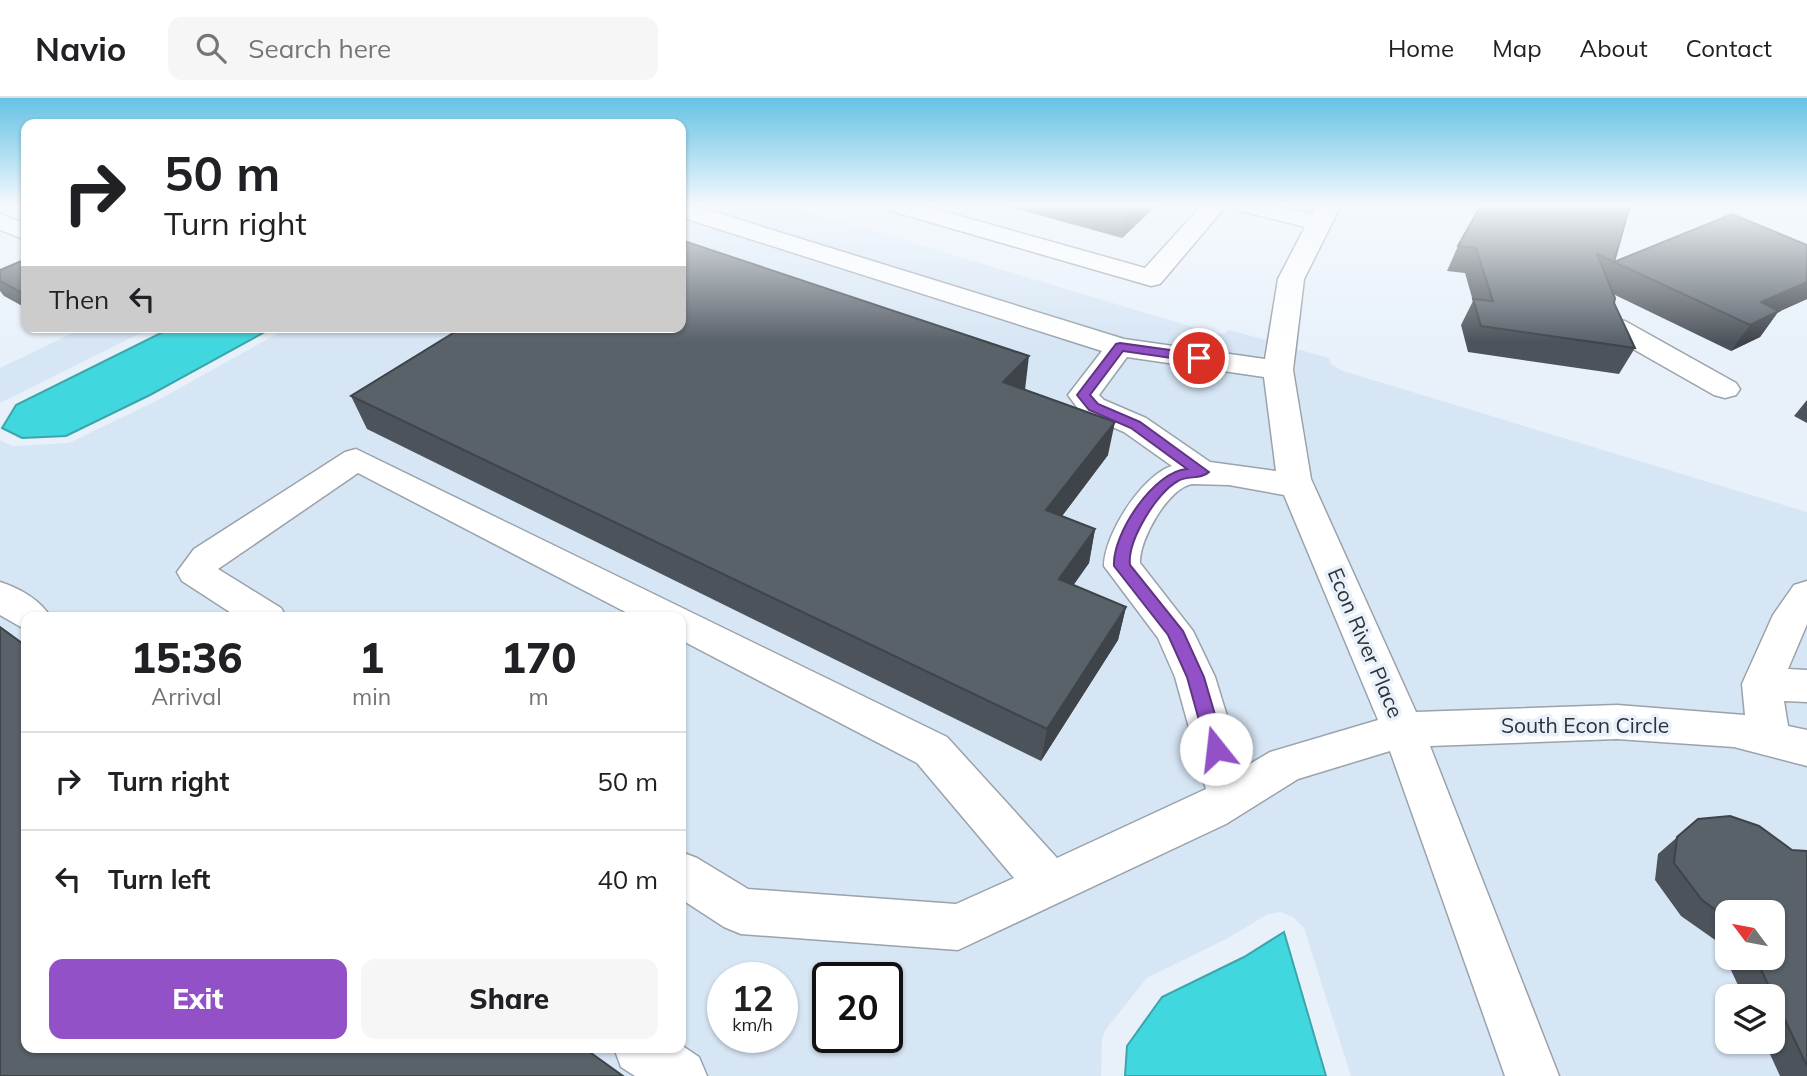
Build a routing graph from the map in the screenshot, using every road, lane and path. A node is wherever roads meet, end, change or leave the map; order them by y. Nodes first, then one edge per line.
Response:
1 (813, 251) edge
2 (1055, 251) edge
3 (1174, 251) edge
4 (1305, 251) edge
5 (1615, 327) edge
6 (1120, 347) junction
7 (1278, 370) junction
8 (1725, 389) dead end
9 (1202, 472) junction
10 (1298, 486) junction
11 (1807, 595) edge
12 (0, 596) edge
13 (23, 612) edge
14 (258, 612) edge
15 (658, 612) edge
16 (686, 626) edge
17 (1762, 684) junction
18 (1807, 686) edge
19 (1403, 730) junction
20 (1788, 743) edge
21 (1230, 798) junction
22 (686, 876) edge
23 (1050, 885) junction
24 (647, 1053) edge
25 (680, 1076) edge
26 (1532, 1076) edge

1 - 6 street
2 - 3 street
4 - 7 street, Econ River Place
5 - 8 street
6 - 7 street
6 - 9 lane
7 - 10 street, Econ River Place
9 - 10 street
9 - 21 street
10 - 19 street, Econ River Place
11 - 17 street
12 - 13 street
14 - 15 street
16 - 23 street
17 - 18 street
17 - 20 street
19 - 20 street, South Econ Circle
19 - 21 street, South Econ Circle
19 - 26 street, Econ River Place
21 - 23 street, South Econ Circle
22 - 23 street, South Econ Circle
24 - 25 street

